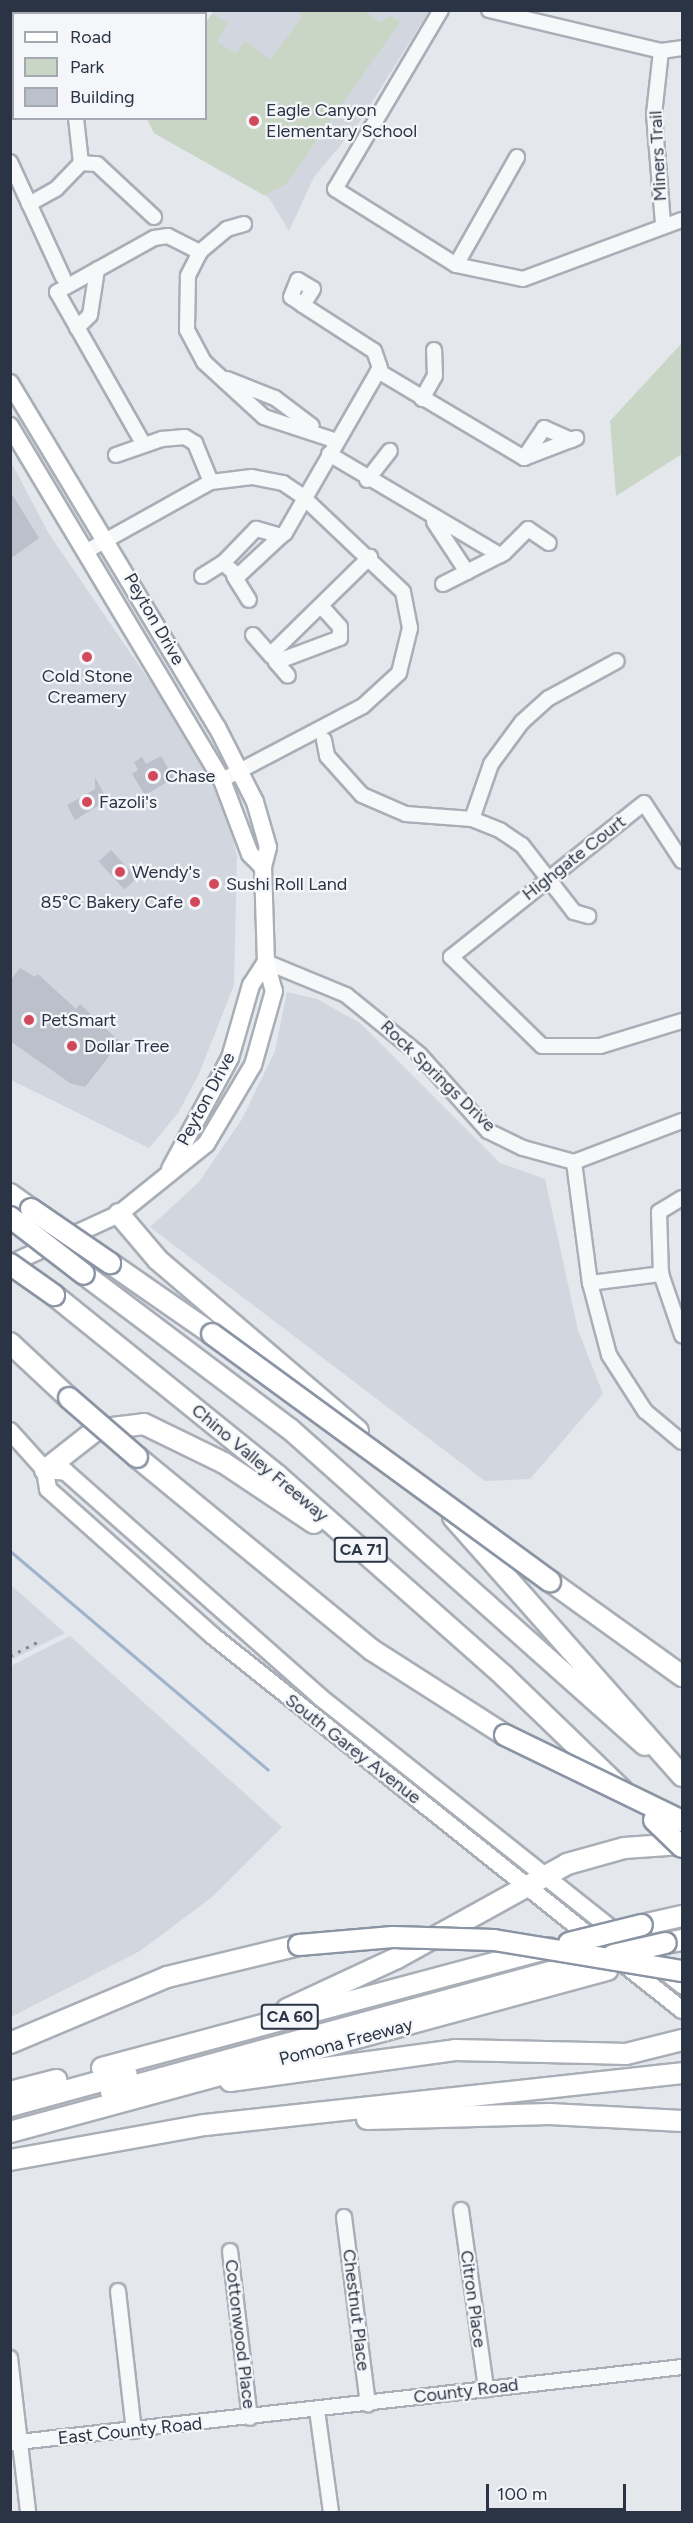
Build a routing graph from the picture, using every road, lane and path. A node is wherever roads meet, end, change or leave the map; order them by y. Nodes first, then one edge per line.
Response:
1 (441, 10) edge
2 (489, 10) edge
3 (682, 48) edge
4 (661, 51) junction
5 (76, 120) edge
6 (517, 157) dead end
7 (10, 162) edge
8 (81, 163) junction
9 (29, 204) junction
10 (154, 217) dead end
11 (682, 220) edge
12 (663, 224) junction
13 (244, 225) dead end
14 (200, 252) junction
15 (456, 265) junction
16 (97, 270) junction
17 (63, 277) dead end
18 (303, 305) dead end
19 (77, 328) junction
20 (434, 350) dead end
21 (379, 370) junction
22 (217, 375) junction
23 (10, 383) edge
24 (422, 399) junction
25 (10, 426) edge
26 (321, 432) junction
27 (337, 441) junction
28 (144, 445) junction
29 (390, 451) dead end
30 (329, 454) junction
31 (116, 455) dead end
32 (524, 458) junction
33 (367, 480) junction
34 (211, 482) junction
35 (302, 496) junction
36 (431, 518) junction
37 (282, 536) junction
38 (106, 539) junction
39 (549, 543) dead end
40 (85, 552) junction
41 (500, 555) junction
42 (370, 557) junction
43 (223, 563) junction
44 (467, 572) junction
45 (202, 576) dead end
46 (234, 576) junction
47 (443, 584) dead end
48 (249, 600) dead end
49 (323, 608) junction
50 (253, 635) dead end
51 (274, 659) junction
52 (617, 661) dead end
53 (288, 676) dead end
54 (321, 734) junction
55 (241, 770) junction
56 (222, 780) junction
57 (472, 819) junction
58 (682, 861) edge
59 (263, 867) junction
60 (546, 878) junction
61 (588, 916) dead end
62 (266, 962) junction
63 (682, 1021) edge
64 (682, 1121) edge
65 (574, 1162) junction
66 (170, 1170) junction
67 (10, 1194) edge
68 (682, 1198) edge
69 (118, 1214) junction
70 (10, 1217) edge
71 (10, 1264) edge
72 (661, 1274) junction
73 (590, 1283) junction
74 (682, 1335) edge
75 (10, 1342) edge
76 (10, 1431) edge
77 (682, 1442) edge
78 (45, 1470) junction
79 (400, 1585) junction
80 (682, 1676) edge
81 (682, 1777) edge
82 (400, 1786) junction
83 (460, 1808) junction
84 (682, 1821) edge
85 (682, 1846) edge
86 (544, 1874) junction
87 (525, 1885) junction
88 (682, 1916) edge
89 (682, 1927) edge
90 (669, 1945) edge
91 (588, 1956) junction
92 (682, 1985) edge
93 (682, 2010) edge
94 (235, 2032) junction
95 (682, 2040) edge
96 (10, 2043) edge
97 (682, 2073) edge
98 (201, 2082) junction
99 (10, 2092) edge
100 (10, 2106) edge
101 (10, 2119) edge
102 (682, 2121) edge
103 (205, 2125) junction
104 (10, 2132) edge
105 (10, 2160) edge
106 (460, 2210) dead end
107 (344, 2217) dead end
108 (230, 2251) dead end
109 (118, 2291) dead end
110 (10, 2358) edge
111 (682, 2367) edge
112 (486, 2389) junction
113 (368, 2404) junction
114 (317, 2410) junction
115 (250, 2418) junction
116 (134, 2431) junction
117 (16, 2443) edge
118 (28, 2512) edge
119 (331, 2512) edge

1 - 15 street
2 - 4 street
3 - 4 street
4 - 12 street, Miners Trail
5 - 8 street
6 - 15 street
7 - 9 street
8 - 9 street
8 - 10 street
9 - 17 street
11 - 12 street
12 - 15 street
13 - 14 street
14 - 16 street
14 - 22 street
16 - 19 street
16 - 19 street
18 - 21 street
19 - 28 street
20 - 24 street
21 - 24 street
21 - 27 street
22 - 26 street
22 - 26 street
23 - 38 main road, Peyton Drive
24 - 32 street
25 - 40 main road, Peyton Drive
26 - 27 street
27 - 30 street
28 - 31 street
28 - 34 street
29 - 33 street
30 - 33 street
30 - 35 street
32 - 32 street
33 - 36 street
34 - 35 street
34 - 38 street
35 - 37 street
35 - 42 street
36 - 41 street
36 - 44 street
37 - 43 street
37 - 46 street
38 - 40 street
38 - 55 main road, Peyton Drive
39 - 41 street
40 - 56 main road, Peyton Drive
41 - 44 street
42 - 49 street
42 - 54 street
43 - 45 street
43 - 46 street
44 - 47 street
46 - 48 street
49 - 51 street
49 - 51 street
50 - 51 street
51 - 53 street
52 - 57 street
54 - 55 street
54 - 57 street
55 - 56 street
55 - 59 main road, Peyton Drive
56 - 59 main road, Peyton Drive
57 - 60 street
58 - 60 street, Highgate Court
59 - 62 main road, Peyton Drive
60 - 61 street
60 - 63 street, Highgate Court
62 - 65 street, Rock Springs Drive
62 - 66 main road, Peyton Drive
62 - 66 main road, Peyton Drive
64 - 65 street
65 - 73 street
66 - 69 main road, Peyton Drive
67 - 80 highway, bridge
68 - 72 street
69 - 71 main road, Peyton Drive
69 - 81 highway
70 - 81 highway, CA 71, bridge
71 - 79 highway, Chino Valley Freeway / CA 71, bridge
72 - 73 street
72 - 74 street
73 - 77 street
75 - 84 highway, bridge
76 - 78 main road, South Garey Avenue
78 - 79 highway
78 - 82 main road, South Garey Avenue
78 - 83 main road, South Garey Avenue
79 - 85 highway, Chino Valley Freeway / CA 71, bridge
82 - 83 main road
82 - 87 main road, South Garey Avenue
83 - 86 main road, South Garey Avenue
85 - 86 highway
86 - 87 highway
86 - 92 main road, South Garey Avenue
87 - 93 main road, South Garey Avenue
87 - 94 highway
88 - 90 highway, Pomona Freeway / CA 60
89 - 90 highway
90 - 91 highway, Pomona Freeway / CA 60, bridge
90 - 91 highway, Pomona Freeway / CA 60, bridge
90 - 96 highway, bridge
91 - 94 highway, Pomona Freeway / CA 60
91 - 98 highway, Pomona Freeway / CA 60
91 - 100 highway
91 - 101 highway
94 - 99 highway, Pomona Freeway / CA 60
95 - 98 highway
97 - 103 highway
98 - 104 highway, Pomona Freeway / CA 60
102 - 103 highway
103 - 105 highway
106 - 112 street, Citron Place
107 - 113 street, Chestnut Place
108 - 115 street, Cottonwood Place
109 - 116 street
110 - 117 street
111 - 112 street, County Road
112 - 113 street, County Road
113 - 114 street, County Road
114 - 115 street, County Road
114 - 119 street
115 - 116 street, East County Road
116 - 117 street, East County Road
117 - 118 street

